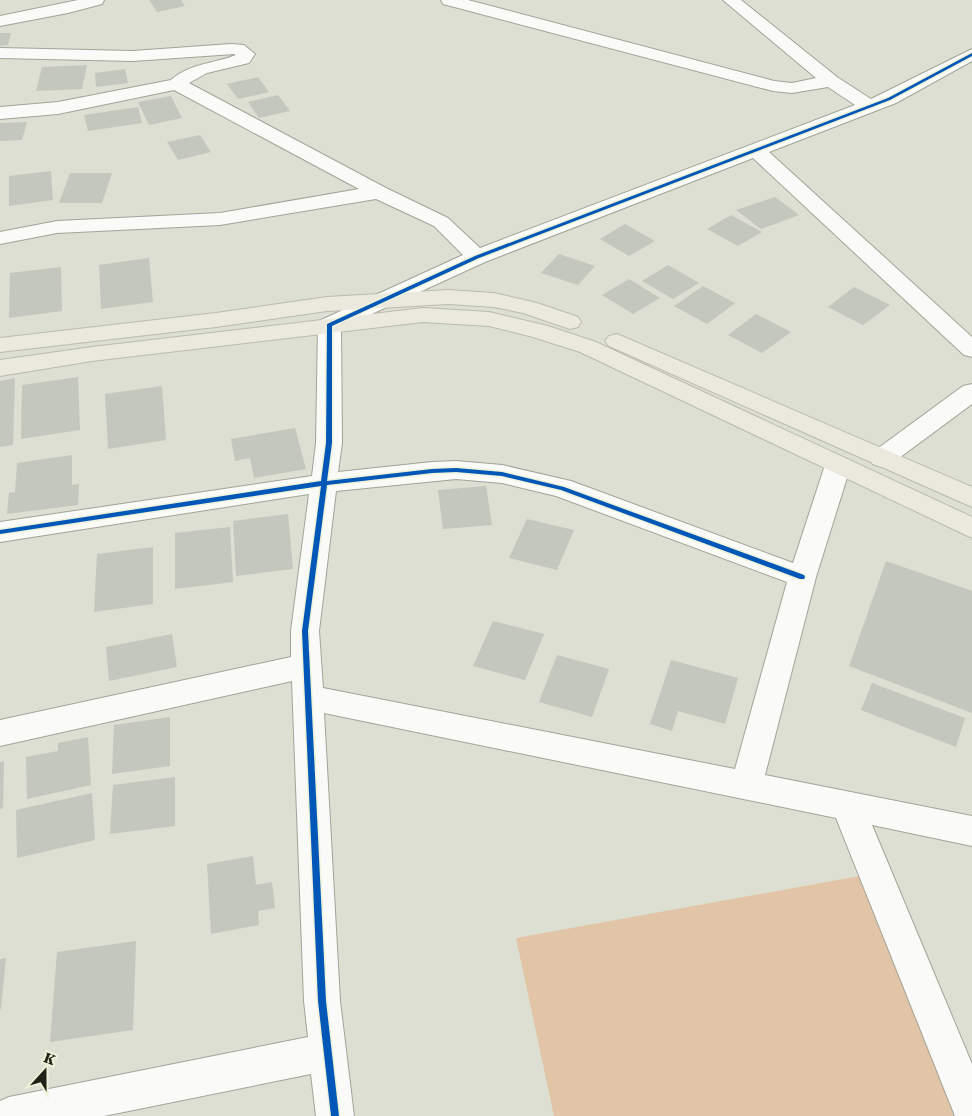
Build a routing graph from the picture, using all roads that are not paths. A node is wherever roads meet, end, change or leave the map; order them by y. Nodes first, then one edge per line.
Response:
1 (96, 0) edge
2 (449, 0) edge
3 (731, 0) edge
4 (0, 21) edge
5 (0, 53) edge
6 (972, 54) edge
7 (831, 81) junction
8 (177, 84) junction
9 (869, 106) junction
10 (0, 113) edge
11 (755, 149) junction
12 (379, 192) junction
13 (0, 218) edge
14 (57, 227) junction
15 (0, 238) edge
16 (477, 257) junction
17 (384, 300) junction
18 (329, 325) junction
19 (0, 345) edge
20 (972, 350) edge
21 (0, 368) edge
22 (972, 392) edge
23 (882, 458) junction
24 (838, 464) junction
25 (324, 483) junction
26 (972, 498) edge
27 (972, 528) edge
28 (0, 532) edge
29 (802, 577) junction
30 (306, 666) junction
31 (308, 697) junction
32 (0, 733) edge
33 (747, 786) junction
34 (846, 805) junction
35 (972, 830) edge
36 (328, 1052) junction
37 (972, 1110) edge
38 (9, 1116) edge
39 (335, 1116) edge

1 - 4 street
2 - 7 street
3 - 7 street
5 - 8 street
6 - 9 street
7 - 9 street
8 - 10 street
8 - 12 street
9 - 11 street
11 - 16 street
11 - 20 street
12 - 14 street
12 - 16 street
13 - 14 street
14 - 15 street
16 - 17 street
17 - 18 street
17 - 19 main road
17 - 23 main road
18 - 21 main road
18 - 24 main road
18 - 25 street
22 - 23 street
23 - 26 main road
24 - 27 main road
24 - 29 street
25 - 28 street
25 - 29 street
25 - 30 street
29 - 33 street
30 - 31 street
30 - 32 street
31 - 33 street
31 - 36 street
33 - 34 street
34 - 35 street
34 - 37 street
36 - 38 street
36 - 39 street

